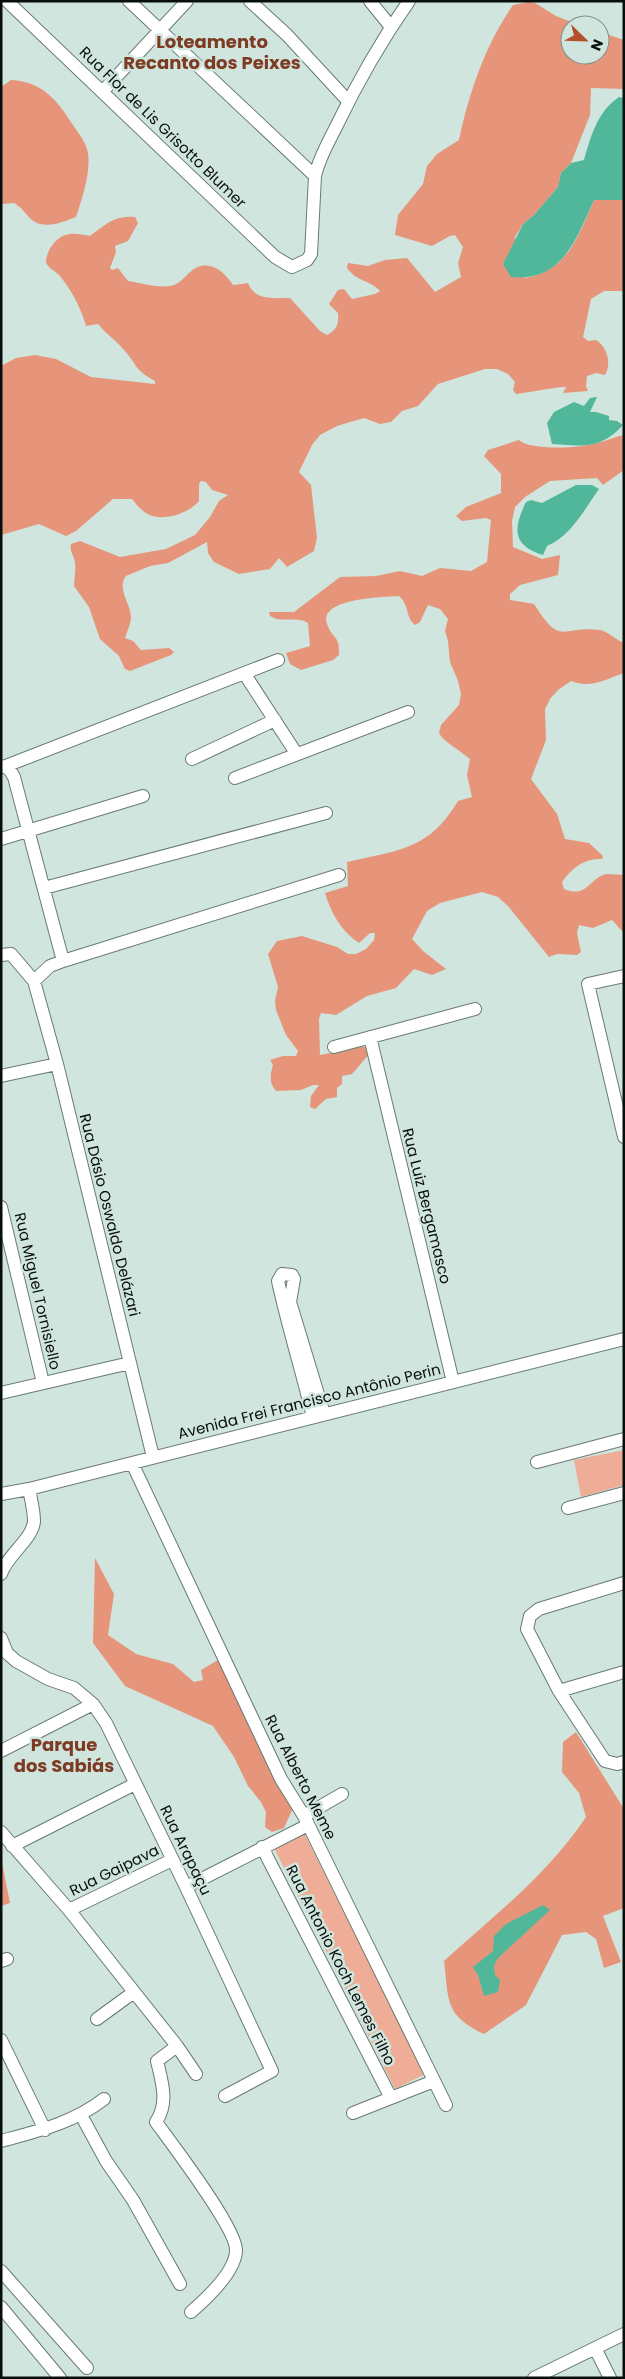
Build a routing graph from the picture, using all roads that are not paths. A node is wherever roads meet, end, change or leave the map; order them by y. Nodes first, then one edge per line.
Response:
1 (8, 1) edge
2 (129, 1) edge
3 (187, 1) edge
4 (250, 1) edge
5 (370, 1) edge
6 (409, 1) edge
7 (391, 27) junction
8 (160, 32) junction
9 (103, 92) junction
10 (348, 100) junction
11 (314, 176) junction
12 (278, 660) dead end
13 (244, 673) junction
14 (408, 712) dead end
15 (274, 720) junction
16 (296, 753) junction
17 (192, 759) dead end
18 (2, 766) edge
19 (235, 778) dead end
20 (143, 796) dead end
21 (326, 813) dead end
22 (28, 830) junction
23 (1, 839) edge
24 (339, 875) dead end
25 (44, 888) junction
26 (2, 954) edge
27 (64, 961) junction
28 (624, 976) edge
29 (34, 981) junction
30 (475, 1009) dead end
31 (370, 1037) junction
32 (334, 1047) dead end
33 (57, 1064) junction
34 (1, 1076) edge
35 (624, 1137) edge
36 (1, 1206) edge
37 (624, 1339) edge
38 (130, 1363) junction
39 (453, 1382) junction
40 (43, 1383) junction
41 (1, 1393) edge
42 (318, 1415) junction
43 (624, 1439) edge
44 (153, 1457) junction
45 (538, 1462) dead end
46 (132, 1463) junction
47 (30, 1489) junction
48 (624, 1493) edge
49 (1, 1494) edge
50 (568, 1508) dead end
51 (1, 1574) edge
52 (624, 1583) edge
53 (1, 1638) edge
54 (4, 1654) edge
55 (624, 1672) edge
56 (559, 1691) junction
57 (94, 1704) junction
58 (1, 1750) edge
59 (620, 1763) edge
60 (135, 1784) junction
61 (342, 1794) dead end
62 (306, 1820) junction
63 (1, 1832) edge
64 (12, 1846) junction
65 (262, 1847) junction
66 (172, 1860) junction
67 (186, 1887) junction
68 (69, 1910) junction
69 (134, 1992) junction
70 (96, 2019) dead end
71 (1, 2040) edge
72 (177, 2046) junction
73 (196, 2074) dead end
74 (434, 2081) junction
75 (224, 2096) dead end
76 (391, 2098) junction
77 (104, 2100) dead end
78 (446, 2105) dead end
79 (353, 2112) dead end
80 (81, 2115) junction
81 (45, 2130) junction
82 (1, 2141) edge
83 (1, 2271) edge
84 (180, 2284) dead end
85 (1, 2307) edge
86 (191, 2312) dead end
87 (624, 2334) edge
88 (595, 2348) junction
89 (86, 2368) dead end
90 (60, 2378) edge
91 (534, 2378) edge
92 (610, 2378) edge

1 - 9 street, Rua Flor de Lis Grisotto Blumer
2 - 8 street
3 - 8 street
4 - 10 street
5 - 7 street
6 - 7 street
7 - 10 street
8 - 9 street
8 - 11 street
9 - 11 street, Rua Flor de Lis Grisotto Blumer
10 - 11 street
12 - 13 street
13 - 15 street
13 - 18 street
14 - 16 street
15 - 16 street
15 - 17 street
16 - 19 street
18 - 22 street
20 - 22 street
21 - 25 street
22 - 23 street
22 - 25 street
24 - 27 street
25 - 27 street
26 - 29 street
27 - 29 street
28 - 35 street
29 - 33 street, Rua Dásio Oswaldo Delázari
30 - 31 street
31 - 32 street
31 - 39 street, Rua Luiz Bergamasco
33 - 34 street
33 - 38 street, Rua Dásio Oswaldo Delázari
36 - 40 street, Rua Miguel Tornisiello
37 - 39 street, Avenida Frei Francisco Antônio Perin
38 - 40 street
38 - 44 street, Rua Dásio Oswaldo Delázari
39 - 42 street, Avenida Frei Francisco Antônio Perin
40 - 41 street
42 - 42 street
42 - 44 street, Avenida Frei Francisco Antônio Perin
43 - 45 street
44 - 46 street, Avenida Frei Francisco Antônio Perin
46 - 47 street, Avenida Frei Francisco Antônio Perin
46 - 62 street, Rua Alberto Meme
47 - 49 street, Avenida Frei Francisco Antônio Perin
47 - 51 street
48 - 50 street
52 - 56 street
53 - 54 street, Rua Arapaçu
54 - 57 street, Rua Arapaçu
55 - 56 street
56 - 59 street
57 - 58 street
57 - 60 street, Rua Arapaçu
60 - 64 street
60 - 66 street, Rua Arapaçu
61 - 62 street
62 - 65 street
62 - 74 street, Rua Alberto Meme
63 - 64 street
64 - 68 street
65 - 67 street
65 - 76 street, Rua Antonio Koch Lemes Filho
66 - 67 street, Rua Arapaçu
66 - 68 street, Rua Gaipava
67 - 75 street, Rua Arapaçu
68 - 69 street
69 - 70 street
69 - 72 street
71 - 81 street
72 - 73 street
72 - 86 street
74 - 76 street
74 - 78 street, Rua Alberto Meme
76 - 79 street
77 - 80 street
80 - 81 street
80 - 84 street
81 - 82 street
83 - 89 street
85 - 90 street
87 - 88 street
88 - 91 street
88 - 92 street

